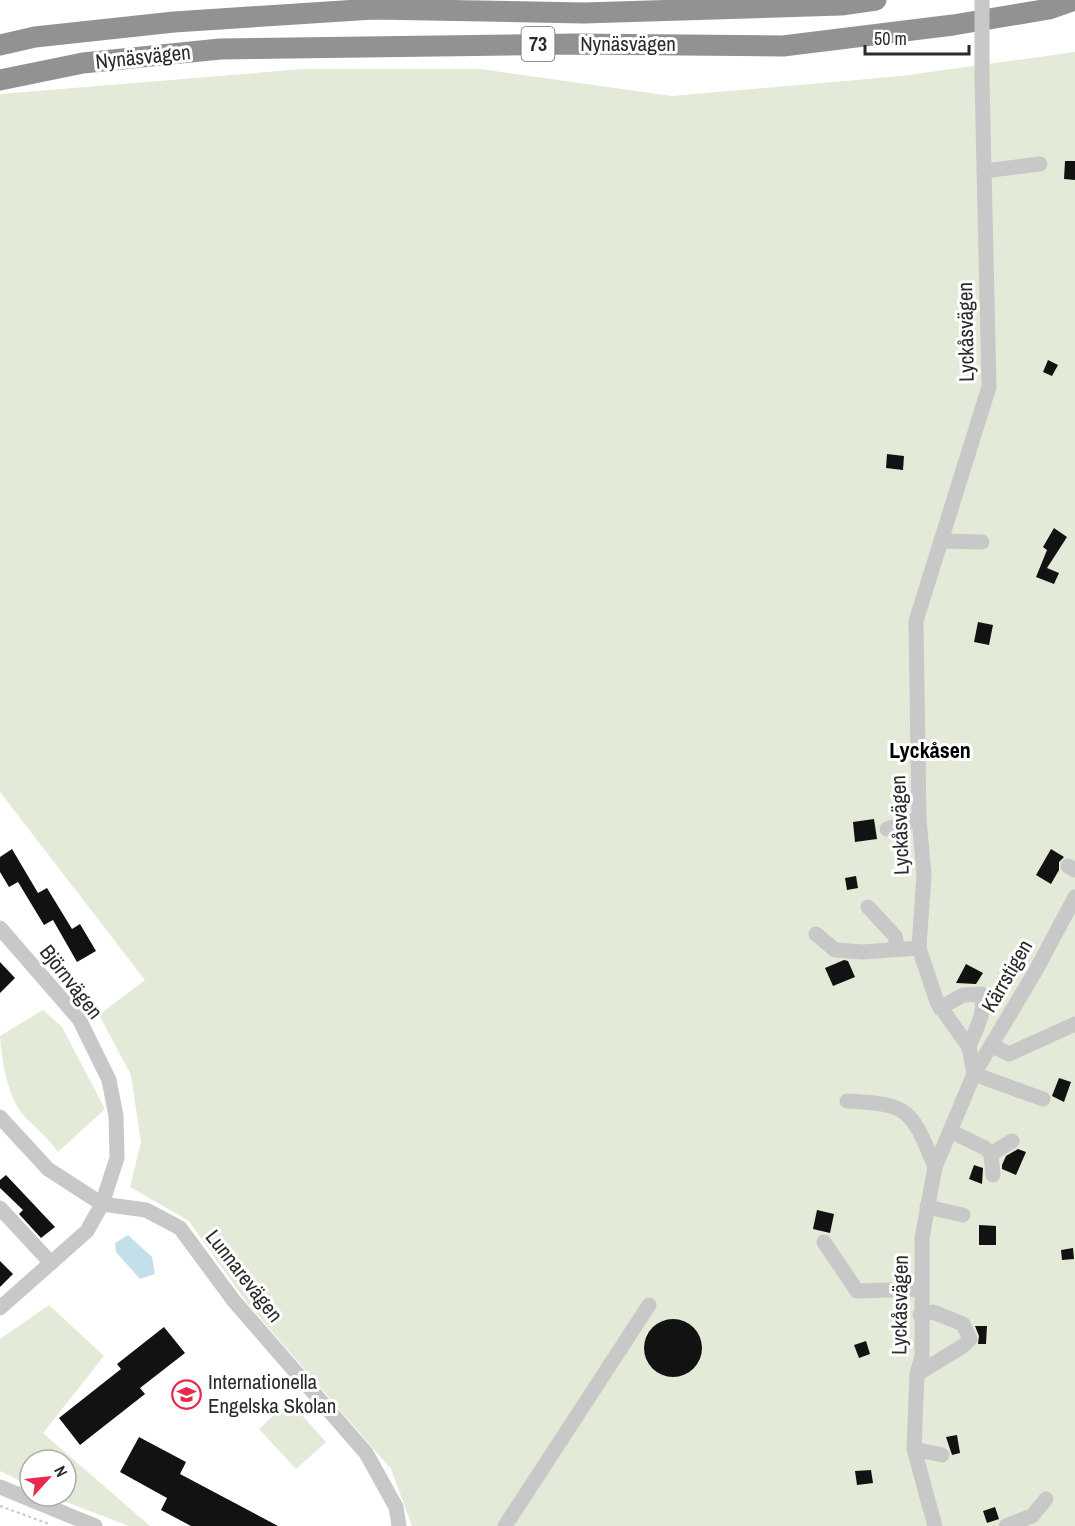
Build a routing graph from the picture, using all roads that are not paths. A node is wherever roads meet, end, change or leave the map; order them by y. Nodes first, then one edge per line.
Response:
1 (876, 0) edge
2 (982, 0) edge
3 (1075, 0) edge
4 (0, 45) edge
5 (0, 80) edge
6 (1040, 164) dead end
7 (984, 171) junction
8 (941, 541) junction
9 (982, 542) dead end
10 (919, 819) junction
11 (887, 829) dead end
12 (1075, 897) edge
13 (868, 907) dead end
14 (0, 928) edge
15 (816, 934) dead end
16 (919, 948) junction
17 (898, 949) junction
18 (940, 1008) junction
19 (1075, 1024) edge
20 (991, 1045) junction
21 (969, 1047) junction
22 (974, 1074) junction
23 (1043, 1099) dead end
24 (847, 1101) dead end
25 (0, 1117) edge
26 (950, 1131) junction
27 (1012, 1141) dead end
28 (991, 1154) junction
29 (935, 1167) junction
30 (993, 1175) dead end
31 (102, 1204) junction
32 (927, 1207) junction
33 (0, 1208) edge
34 (963, 1215) dead end
35 (824, 1242) dead end
36 (51, 1263) junction
37 (921, 1289) junction
38 (649, 1305) dead end
39 (0, 1308) edge
40 (920, 1315) junction
41 (918, 1374) junction
42 (914, 1449) junction
43 (942, 1455) dead end
44 (0, 1487) edge
45 (1046, 1499) dead end
46 (95, 1526) edge
47 (399, 1526) edge
48 (505, 1526) edge
49 (935, 1526) edge
50 (1006, 1526) edge

1 - 4 highway, Nynäsvägen / 73
2 - 7 street, Lyckåsvägen, bridge
3 - 5 highway, Nynäsvägen / 73
6 - 7 street
7 - 8 street, Lyckåsvägen
8 - 9 street
8 - 10 street, Lyckåsvägen
10 - 11 street
10 - 16 street, Lyckåsvägen
12 - 20 street, Kärrstigen
13 - 17 street
14 - 31 street, Björnvägen
15 - 17 street
16 - 17 street
16 - 18 street, Lyckåsvägen
18 - 21 street, Lyckåsvägen
18 - 21 street
19 - 20 street
20 - 22 street, Kärrstigen
21 - 22 street, Lyckåsvägen
22 - 23 street
22 - 26 street, Lyckåsvägen
24 - 29 street
25 - 31 street, Lunnarevägen
26 - 28 street
26 - 29 street, Lyckåsvägen
27 - 28 street
28 - 30 street
29 - 32 street, Lyckåsvägen
31 - 36 street, Björnvägen
31 - 47 street, Lunnarevägen
32 - 34 street
32 - 37 street, Lyckåsvägen
33 - 36 street
35 - 37 street
36 - 39 street, Björnvägen
37 - 40 street, Lyckåsvägen
38 - 48 street
40 - 41 street, Lyckåsvägen
40 - 41 street
41 - 42 street, Lyckåsvägen
42 - 43 street
42 - 49 street, Lyckåsvägen
44 - 46 street
45 - 50 street

